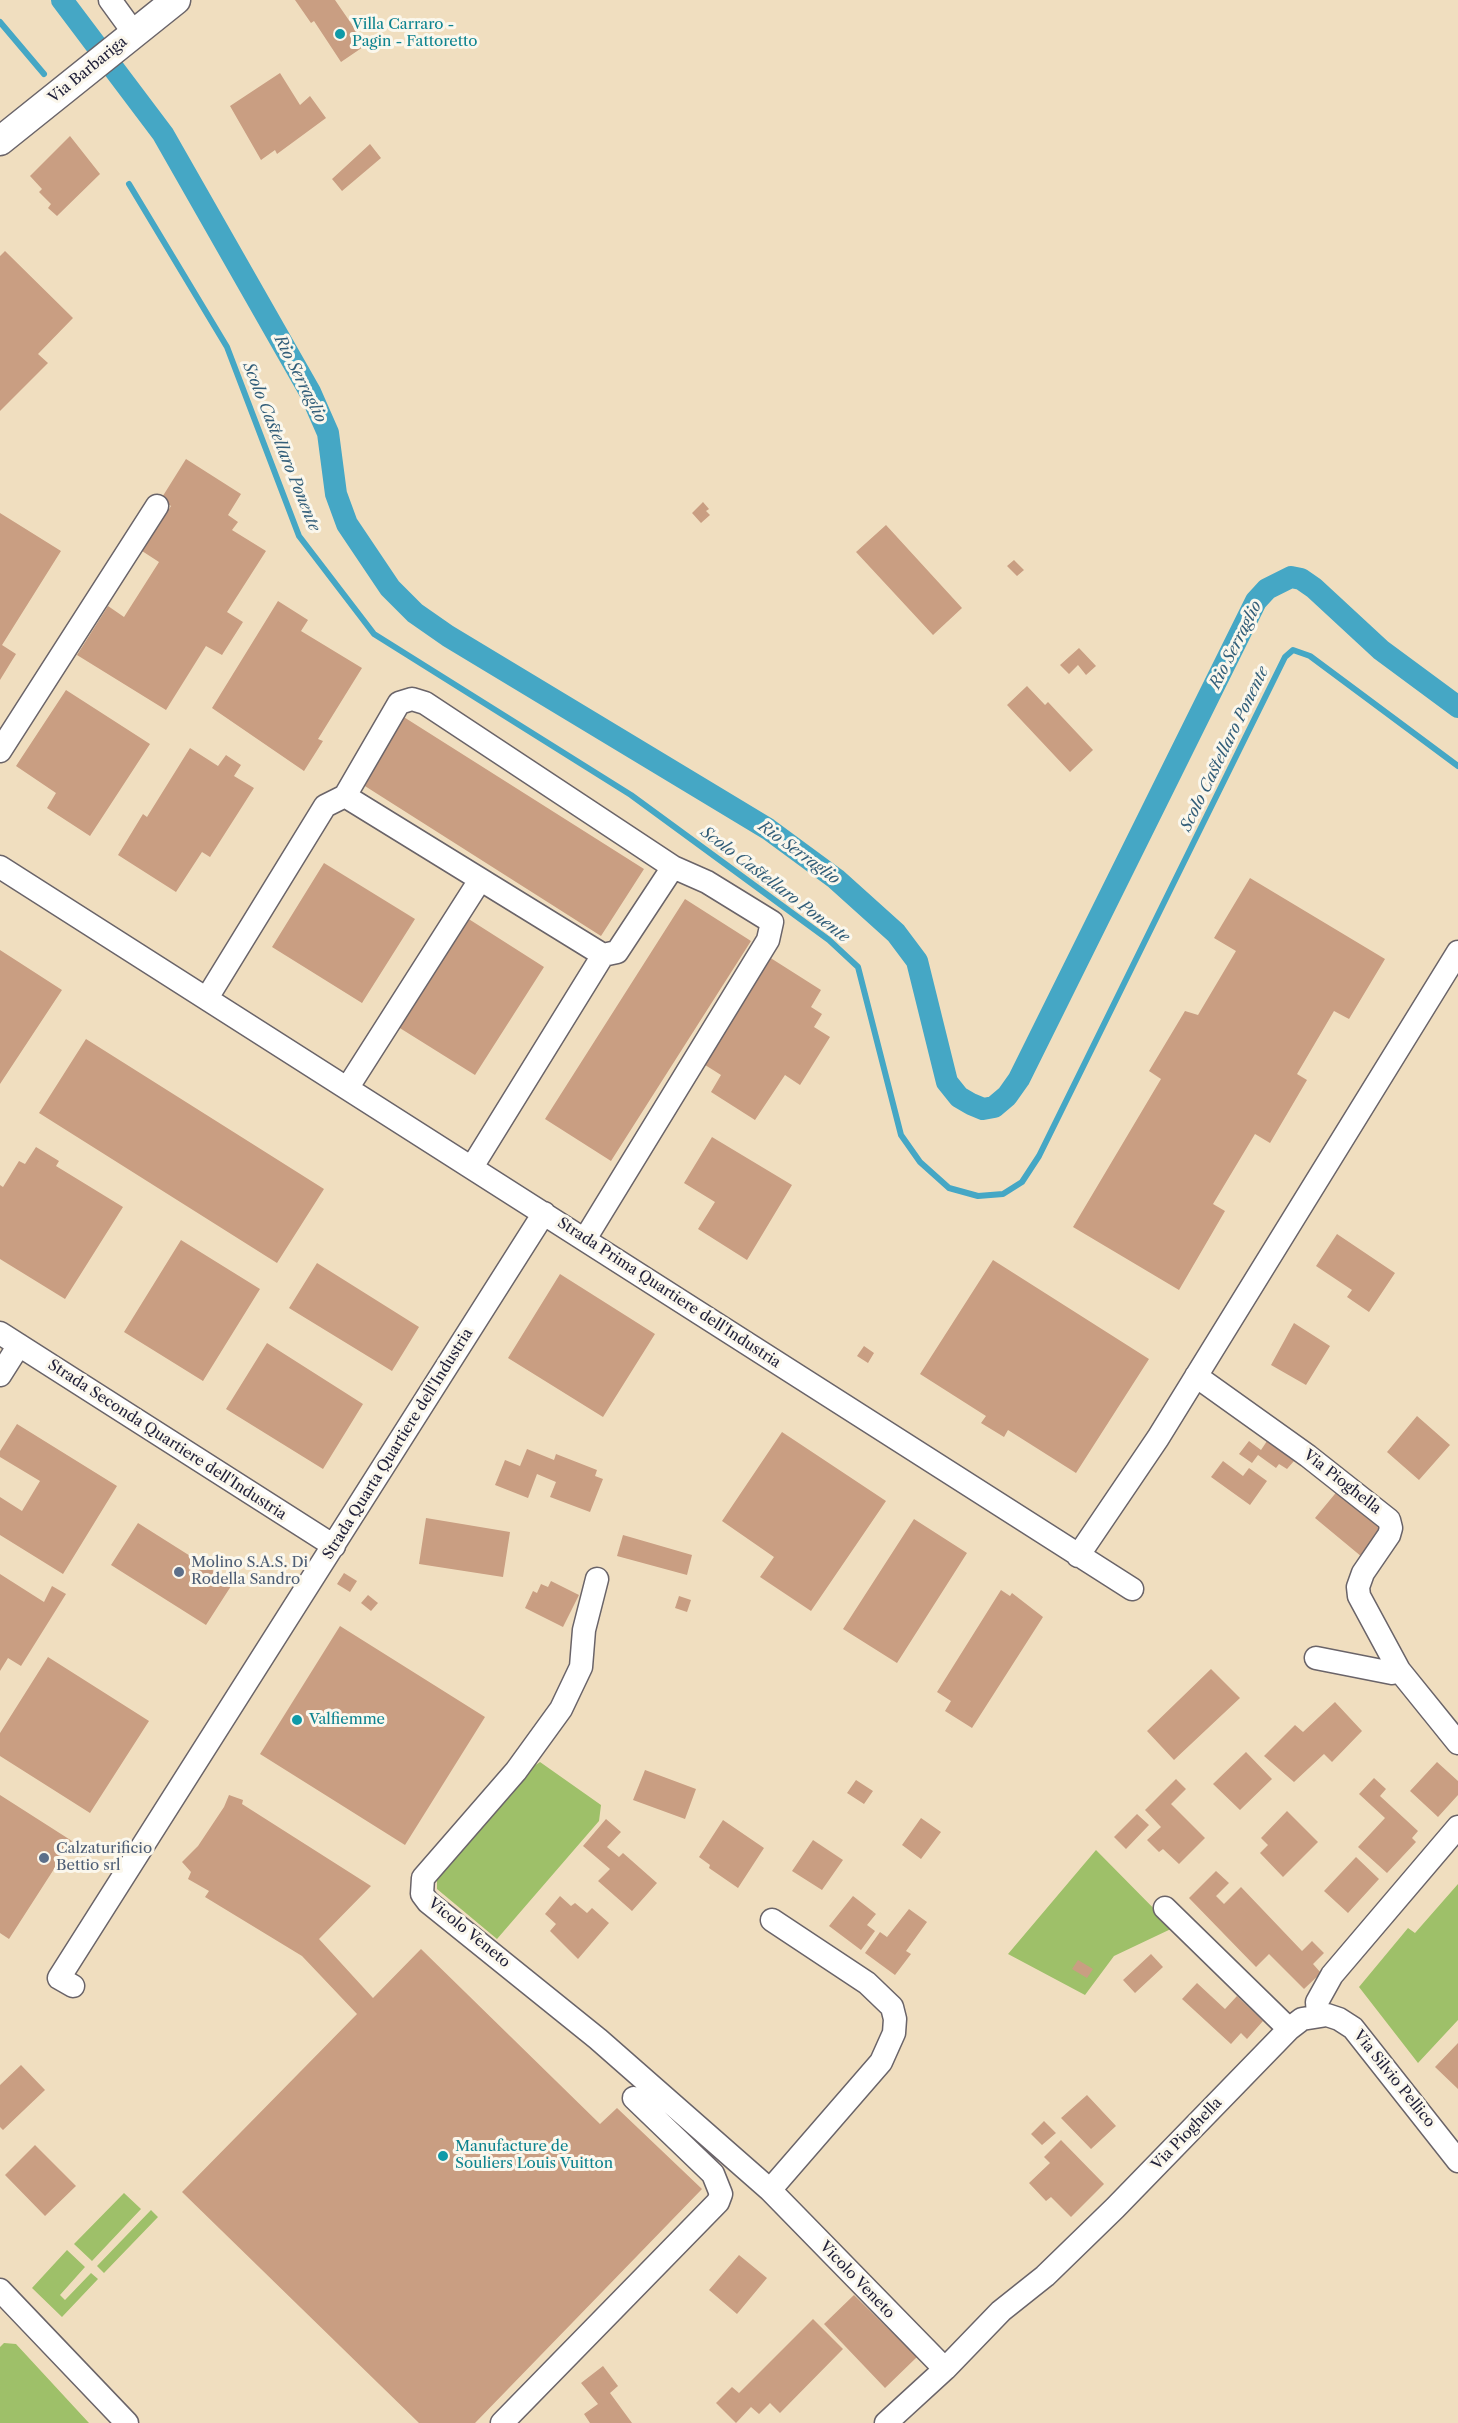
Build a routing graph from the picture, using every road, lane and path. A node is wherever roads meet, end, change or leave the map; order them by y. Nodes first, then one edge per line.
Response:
1 (110, 0) edge
2 (176, 0) edge
3 (132, 35) junction
4 (0, 141) edge
5 (157, 506) dead end
6 (0, 751) edge
7 (335, 801) junction
8 (0, 867) edge
9 (673, 867) junction
10 (480, 880) junction
11 (1458, 952) edge
12 (603, 955) junction
13 (207, 998) junction
14 (348, 1087) junction
15 (472, 1167) junction
16 (544, 1213) junction
17 (585, 1239) junction
18 (9, 1339) edge
19 (0, 1375) edge
20 (1196, 1376) junction
21 (334, 1546) junction
22 (1078, 1556) junction
23 (597, 1579) dead end
24 (1132, 1589) dead end
25 (1316, 1658) dead end
26 (1399, 1670) junction
27 (1458, 1743) edge
28 (1458, 1827) edge
29 (1165, 1908) dead end
30 (772, 1920) dead end
31 (66, 1982) dead end
32 (1318, 2015) junction
33 (1289, 2029) junction
34 (634, 2098) dead end
35 (1458, 2162) edge
36 (770, 2190) junction
37 (4, 2303) edge
38 (945, 2369) junction
39 (127, 2423) edge
40 (502, 2423) edge
41 (886, 2423) edge

1 - 3 street
2 - 3 main road, Via Barbariga
3 - 4 main road, Via Barbariga
5 - 6 street
7 - 9 street
7 - 10 street
7 - 13 street
8 - 13 street, Strada Prima Quartiere dell'Industria
9 - 12 street
9 - 17 street
10 - 12 street
10 - 14 street
11 - 20 street
12 - 15 street
13 - 14 street, Strada Prima Quartiere dell'Industria
14 - 15 street, Strada Prima Quartiere dell'Industria
15 - 16 street, Strada Prima Quartiere dell'Industria
16 - 17 street, Strada Prima Quartiere dell'Industria
16 - 21 street, Strada Quarta Quartiere dell'Industria
17 - 22 street, Strada Prima Quartiere dell'Industria
18 - 19 street
18 - 21 street, Strada Seconda Quartiere dell'Industria
20 - 22 street
20 - 26 street, Via Pioghella
21 - 31 street, Strada Quarta Quartiere dell'Industria
22 - 24 street, Strada Prima Quartiere dell'Industria
23 - 36 street, Vicolo Veneto
25 - 26 street
26 - 27 street, Via Pioghella
28 - 32 street
29 - 33 street
30 - 36 street
32 - 33 street, Via Pioghella
32 - 35 street, Via Silvio Pellico
33 - 38 street, Via Pioghella
34 - 40 street
36 - 38 street, Vicolo Veneto
37 - 39 street
38 - 41 street, Via Pioghella

